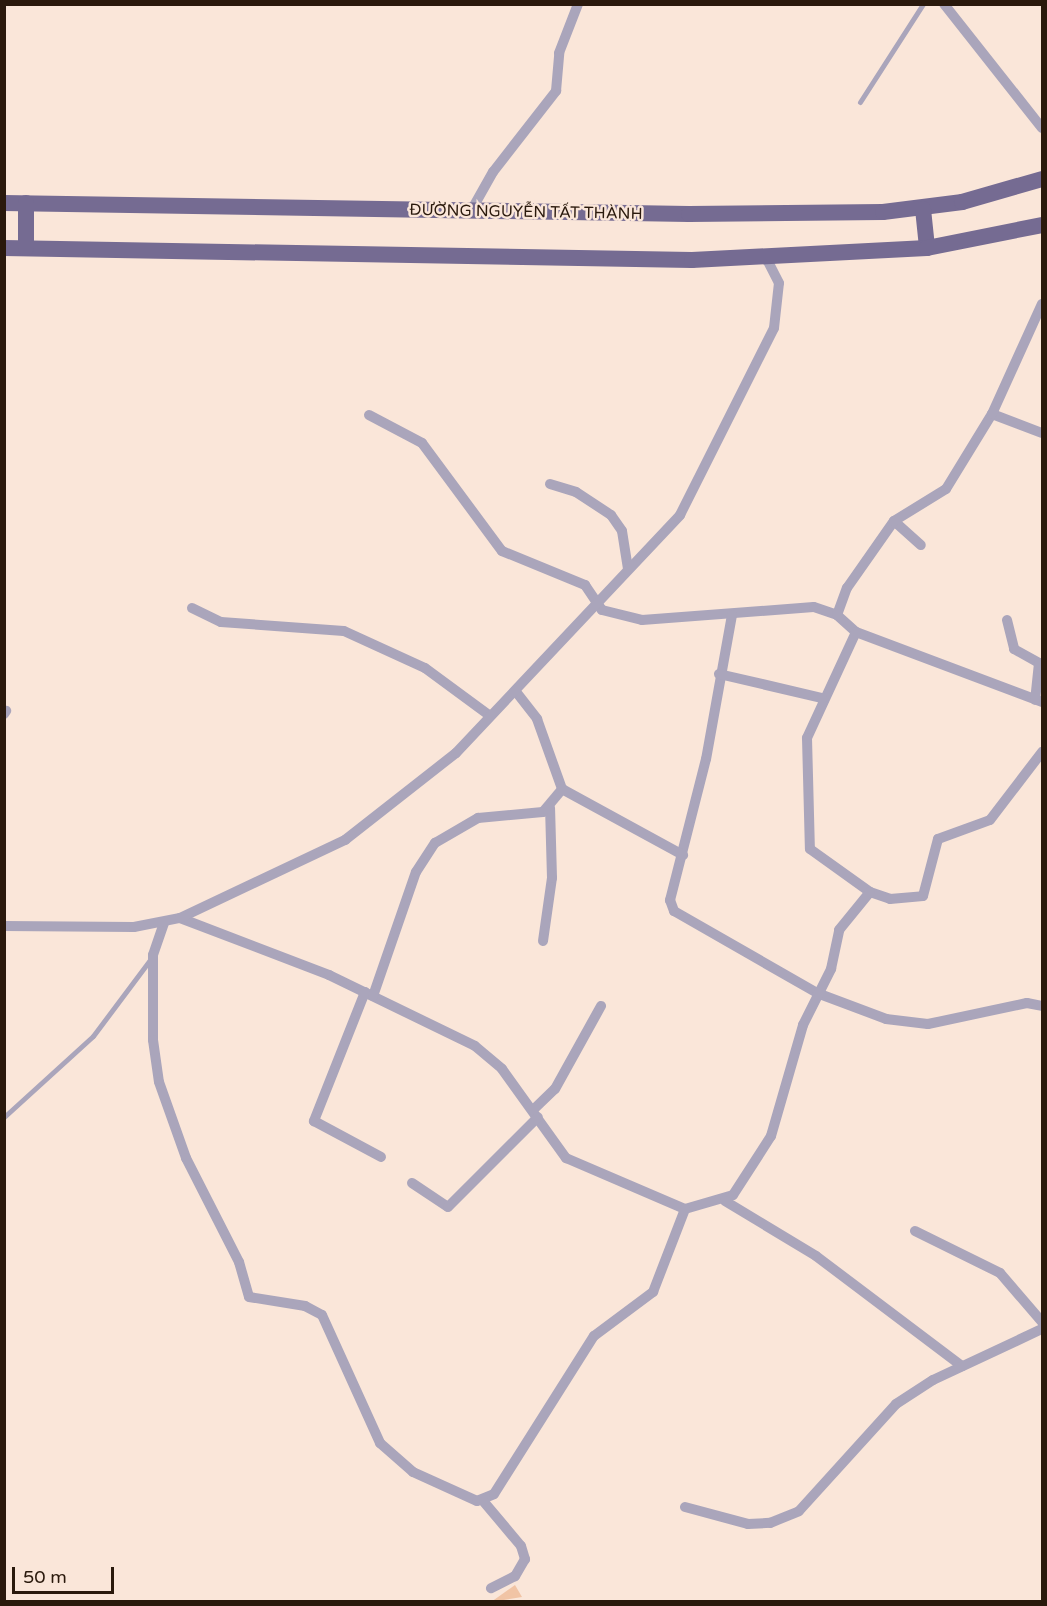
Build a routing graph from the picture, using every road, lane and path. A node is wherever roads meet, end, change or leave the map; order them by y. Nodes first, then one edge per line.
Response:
1 (578, 4) edge
2 (923, 4) edge
3 (944, 4) edge
4 (860, 102) dead end
5 (1042, 128) edge
6 (1042, 179) edge
7 (4, 203) edge
8 (27, 203) junction
9 (923, 209) junction
10 (471, 211) junction
11 (1042, 225) edge
12 (4, 248) edge
13 (26, 248) junction
14 (927, 248) junction
15 (766, 257) junction
16 (1042, 304) edge
17 (992, 414) junction
18 (369, 415) dead end
19 (1042, 433) edge
20 (550, 484) dead end
21 (894, 521) junction
22 (921, 545) dead end
23 (628, 569) junction
24 (595, 605) junction
25 (192, 608) dead end
26 (732, 615) junction
27 (837, 615) junction
28 (1007, 620) dead end
29 (856, 632) junction
30 (719, 674) junction
31 (517, 693) junction
32 (822, 698) junction
33 (1039, 701) edge
34 (490, 716) junction
35 (1042, 752) edge
36 (562, 789) junction
37 (550, 808) junction
38 (683, 855) junction
39 (870, 892) junction
40 (180, 918) junction
41 (164, 923) junction
42 (4, 926) edge
43 (543, 941) dead end
44 (153, 955) junction
45 (817, 993) junction
46 (369, 994) junction
47 (601, 1006) dead end
48 (1042, 1006) edge
49 (536, 1113) junction
50 (4, 1117) edge
51 (381, 1158) dead end
52 (412, 1183) dead end
53 (725, 1201) junction
54 (685, 1209) junction
55 (915, 1231) dead end
56 (1042, 1322) edge
57 (1042, 1329) edge
58 (962, 1366) junction
59 (483, 1502) junction
60 (685, 1507) dead end
61 (491, 1588) dead end

1 - 10 street
2 - 4 lane
3 - 5 street
6 - 9 main road, ĐƯỜNG NGUYỄN TẤT THÀNH
7 - 8 main road, ĐƯỜNG NGUYỄN TẤT THÀNH
8 - 10 main road, ĐƯỜNG NGUYỄN TẤT THÀNH
8 - 13 main road
9 - 10 main road, ĐƯỜNG NGUYỄN TẤT THÀNH
9 - 14 main road
11 - 14 main road
12 - 13 main road
13 - 15 main road
14 - 15 main road
15 - 23 street
16 - 17 street
17 - 19 street
17 - 21 street
18 - 24 street
20 - 23 street
21 - 22 street
21 - 27 street
23 - 24 street
24 - 26 street
24 - 31 street
25 - 34 street
26 - 27 street
26 - 30 street
27 - 29 street
28 - 33 street
29 - 32 street
29 - 33 street
30 - 32 street
30 - 38 street
31 - 34 street
31 - 36 street
32 - 39 street
34 - 40 street
35 - 39 street
36 - 37 street
36 - 38 street
37 - 43 street
37 - 46 street
38 - 45 street
39 - 45 street
40 - 41 street
40 - 46 street
41 - 42 street
41 - 44 street
44 - 50 lane
44 - 59 street
45 - 48 street
45 - 53 street
46 - 49 street
46 - 51 street
47 - 49 street
49 - 52 street
49 - 54 street
53 - 54 street
53 - 58 street
54 - 59 street
55 - 56 street
57 - 58 street
58 - 60 street
59 - 61 street

